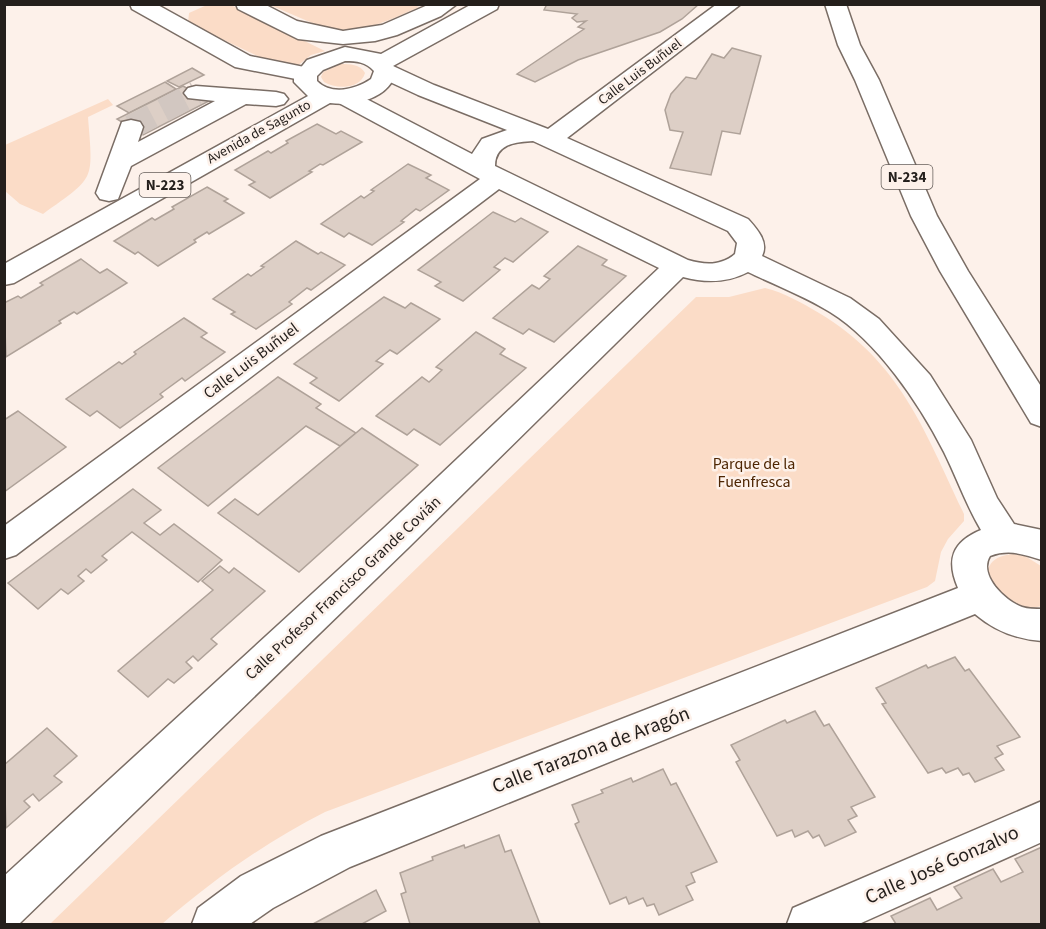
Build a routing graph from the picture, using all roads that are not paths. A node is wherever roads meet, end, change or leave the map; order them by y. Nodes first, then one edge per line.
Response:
1 (140, 4) edge
2 (246, 4) edge
3 (447, 4) edge
4 (459, 4) edge
5 (489, 4) edge
6 (731, 4) edge
7 (835, 4) edge
8 (855, 4) edge
9 (286, 24) junction
10 (422, 41) junction
11 (352, 54) junction
12 (243, 62) junction
13 (383, 67) junction
14 (306, 77) junction
15 (867, 80) junction
16 (426, 90) junction
17 (196, 93) tunnel mouth
18 (243, 96) junction
19 (336, 96) junction
20 (282, 107) junction
21 (381, 116) junction
22 (131, 128) tunnel mouth
23 (543, 136) junction
24 (120, 162) junction
25 (490, 174) junction
26 (109, 194) junction
27 (4, 252) edge
28 (746, 260) junction
29 (678, 266) junction
30 (4, 276) edge
31 (1041, 415) edge
32 (1004, 538) junction
33 (4, 545) edge
34 (1041, 546) edge
35 (979, 596) junction
36 (1040, 628) edge
37 (1041, 821) edge
38 (4, 907) edge
39 (214, 924) edge
40 (809, 924) edge

1 - 12 main road
2 - 9 main road
3 - 9 main road
4 - 11 main road, N-223
5 - 10 main road, N-223
6 - 23 main road, Calle Luis Buñuel
7 - 15 main road, N-234
8 - 15 main road, N-234
9 - 11 main road
10 - 13 main road, N-223
10 - 16 main road
11 - 13 main road
11 - 14 main road, N-223
12 - 14 main road
12 - 20 main road
13 - 16 main road
13 - 19 main road, N-223
14 - 19 main road
14 - 20 main road, Avenida de Sagunto / N-223
15 - 31 main road, N-234
16 - 23 main road
17 - 18 main road
18 - 20 main road
18 - 24 main road
19 - 20 main road, Avenida de Sagunto / N-223
19 - 21 main road
20 - 21 main road
20 - 26 main road, Avenida de Sagunto / N-223
20 - 30 main road, Avenida de Sagunto / N-223
21 - 25 main road
22 - 24 main road
23 - 25 main road
23 - 28 main road
24 - 26 main road
25 - 29 main road
25 - 33 main road, Calle Luis Buñuel
26 - 27 main road, Avenida de Sagunto / N-223
28 - 29 main road
28 - 32 main road
29 - 38 main road, Calle Profesor Francisco Grande Covián
32 - 34 main road
32 - 35 main road
35 - 36 main road
35 - 39 main road, Calle Tarazona de Aragón
37 - 40 main road, Calle José Gonzalvo

